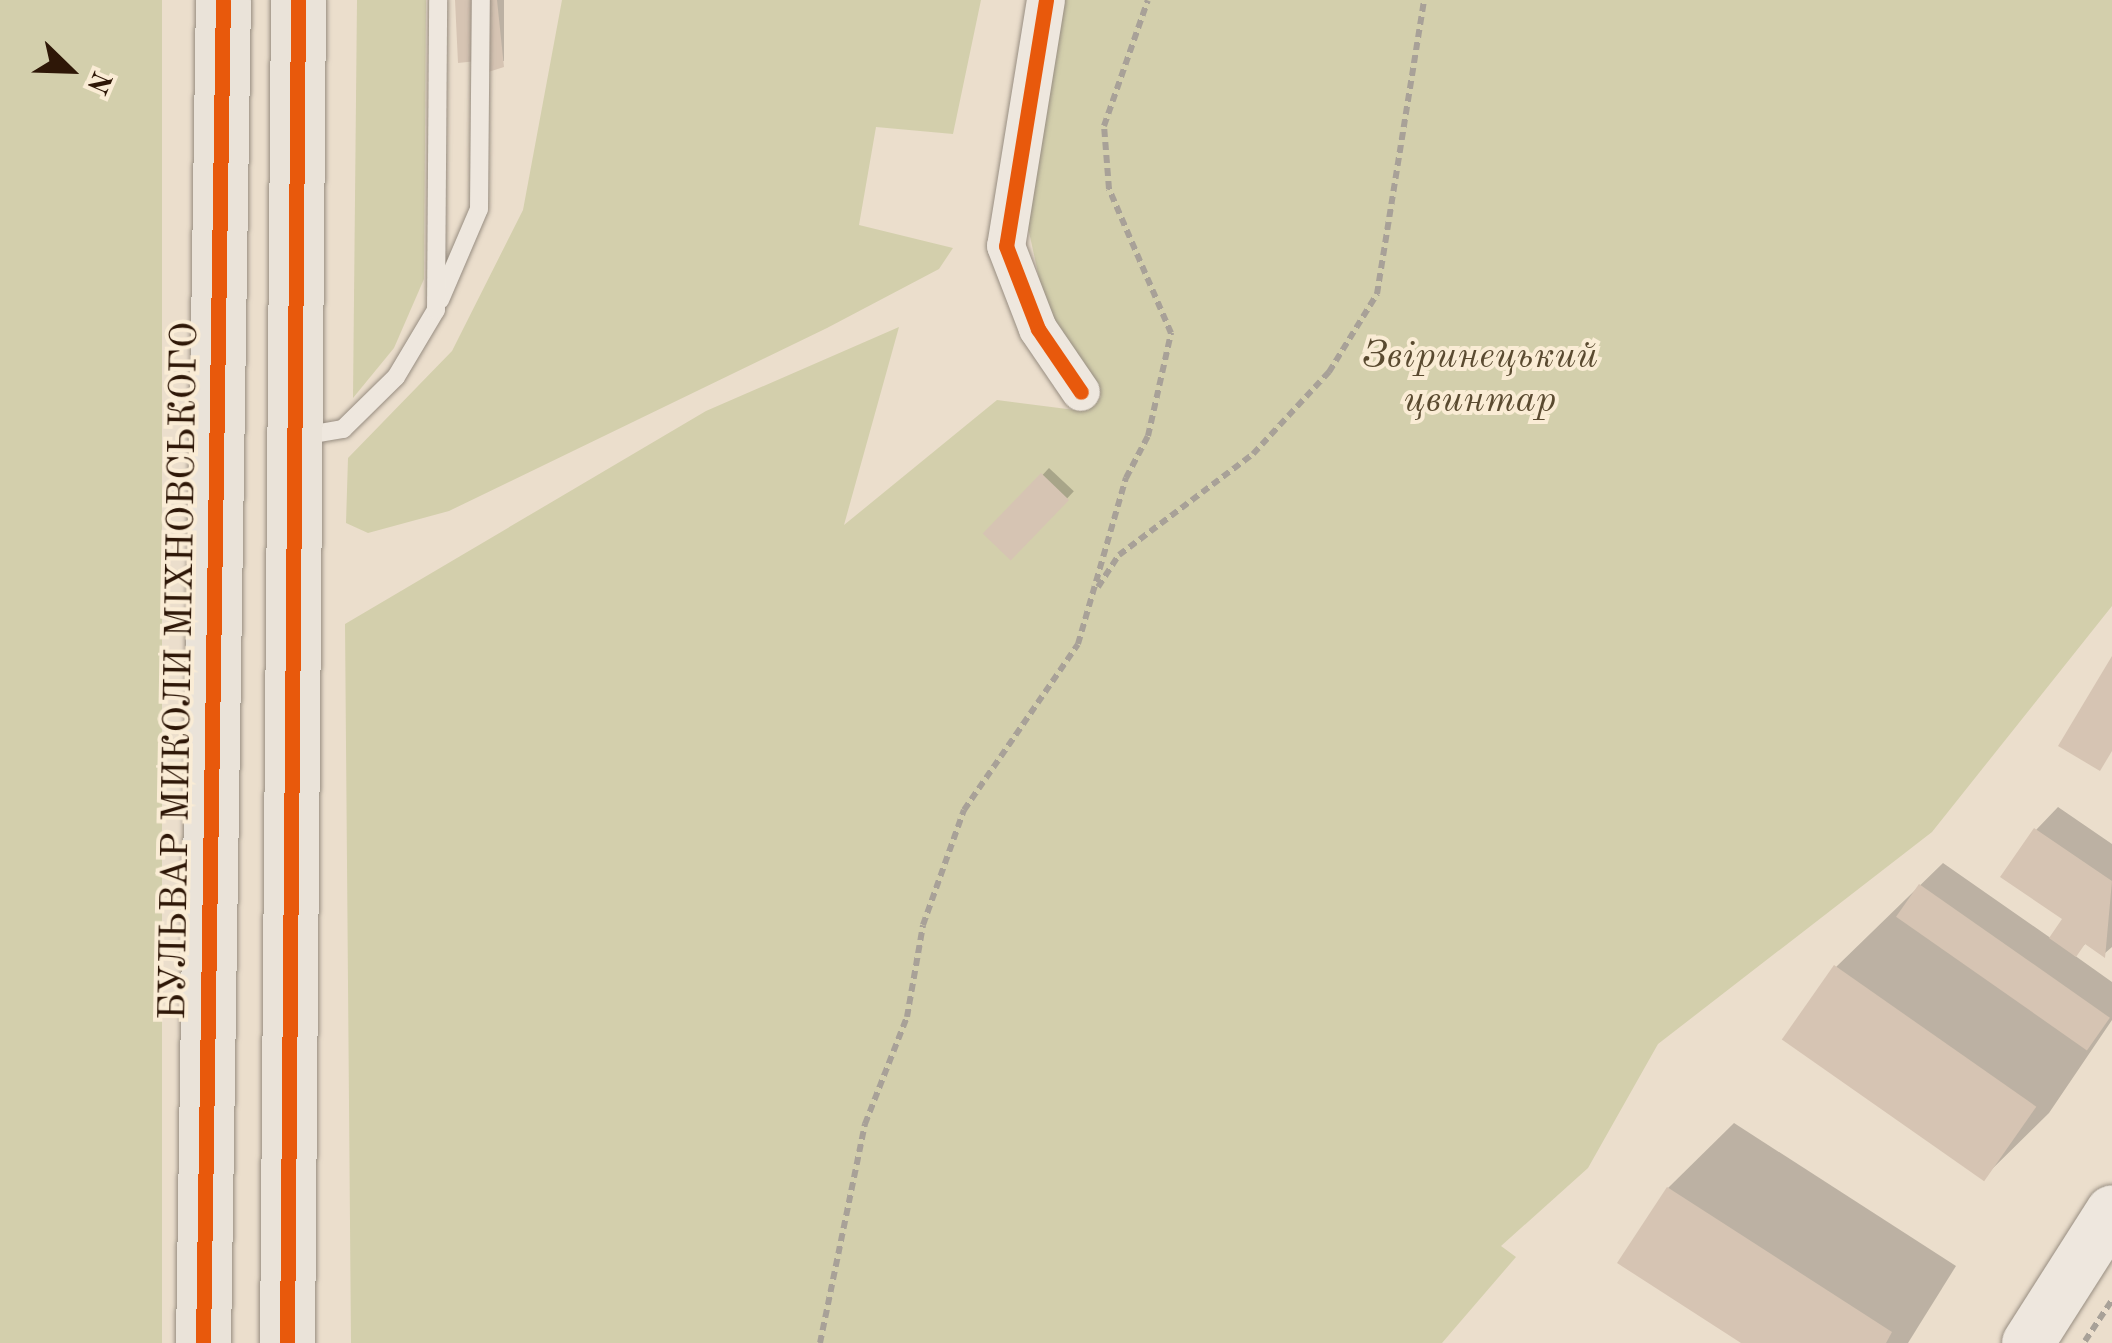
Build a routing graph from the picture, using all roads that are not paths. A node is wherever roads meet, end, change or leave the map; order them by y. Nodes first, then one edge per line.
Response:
1 (223, 0) edge
2 (298, 0) edge
3 (438, 0) edge
4 (481, 0) edge
5 (1046, 0) edge
6 (436, 310) junction
7 (1081, 392) dead end
8 (296, 436) junction
9 (2112, 1211) edge
10 (203, 1343) edge
11 (287, 1343) edge
12 (2028, 1343) edge

1 - 10 highway, БУЛЬВАР МИКОЛИ МІХНОВСЬКОГО
2 - 8 highway
3 - 6 lane
4 - 6 lane
5 - 7 street
6 - 8 lane
8 - 11 highway
9 - 12 main road

